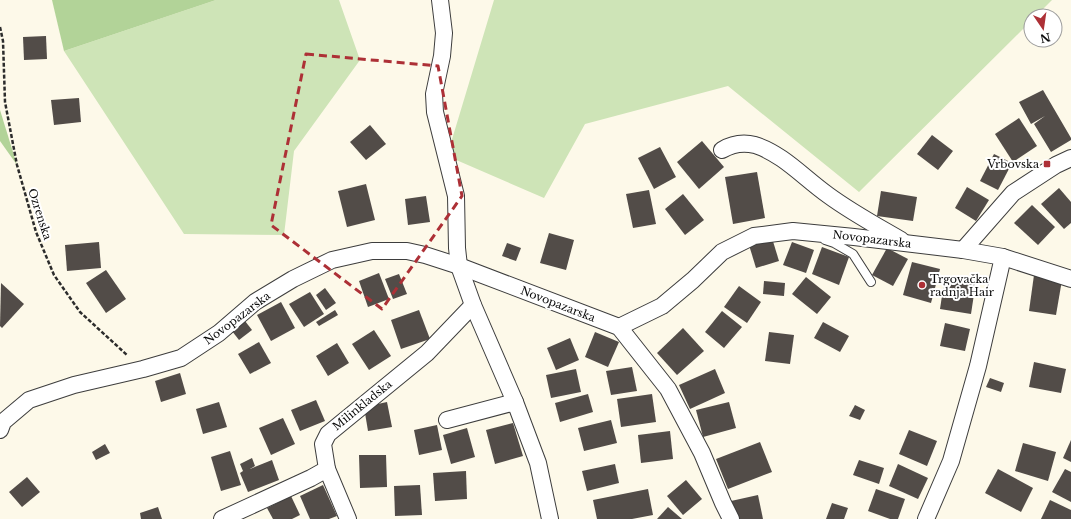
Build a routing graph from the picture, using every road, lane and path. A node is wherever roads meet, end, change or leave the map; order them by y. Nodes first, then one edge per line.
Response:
1 (440, 0) edge
2 (0, 27) edge
3 (722, 150) dead end
4 (1071, 158) edge
5 (793, 231) junction
6 (906, 243) junction
7 (963, 250) junction
8 (1003, 257) junction
9 (459, 266) junction
10 (1071, 279) edge
11 (871, 282) dead end
12 (473, 305) junction
13 (619, 327) junction
14 (142, 369) junction
15 (515, 402) junction
16 (447, 420) dead end
17 (0, 430) edge
18 (327, 469) junction
19 (222, 519) edge
20 (348, 519) edge
21 (550, 519) edge
22 (731, 519) edge
23 (926, 519) edge

1 - 9 street
2 - 14 path, Ozrenska
3 - 6 street
4 - 7 street
5 - 6 street, Novopazarska
5 - 11 lane
5 - 13 street, Novopazarska
6 - 7 street, Novopazarska
7 - 8 street
8 - 10 street
8 - 23 street
9 - 12 street
9 - 13 street, Novopazarska
9 - 14 street, Novopazarska
12 - 15 street
12 - 18 street, Milinkladska
13 - 22 street
14 - 17 street, Novopazarska
15 - 16 street
15 - 21 street
18 - 19 street
18 - 20 street, Milinkladska

